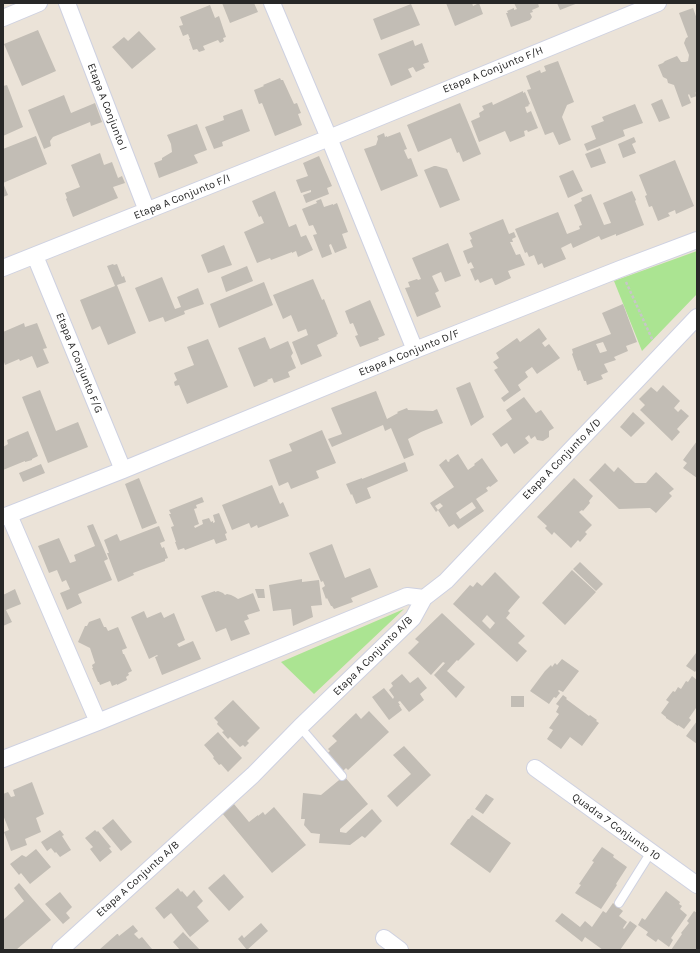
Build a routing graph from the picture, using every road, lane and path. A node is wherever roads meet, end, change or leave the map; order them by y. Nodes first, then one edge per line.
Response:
1 (39, 3) edge
2 (67, 3) edge
3 (272, 3) edge
4 (658, 3) edge
5 (3, 18) edge
6 (329, 138) junction
7 (147, 211) junction
8 (697, 240) edge
9 (35, 256) junction
10 (3, 268) edge
11 (620, 269) junction
12 (697, 316) edge
13 (415, 350) junction
14 (660, 356) junction
15 (123, 470) junction
16 (6, 516) edge
17 (424, 598) junction
18 (98, 722) junction
19 (300, 727) junction
20 (3, 759) edge
21 (535, 768) dead end
22 (342, 776) dead end
23 (651, 852) junction
24 (697, 885) edge
25 (619, 903) dead end
26 (384, 938) dead end
27 (60, 950) edge
28 (400, 950) edge

1 - 5 street
2 - 7 street, Etapa A Conjunto I
3 - 6 street
4 - 6 street, Etapa A Conjunto F/H
6 - 7 street, Etapa A Conjunto F/I
6 - 13 street
7 - 9 street, Etapa A Conjunto F/I
8 - 11 street, Etapa A Conjunto D/F
9 - 10 street, Etapa A Conjunto F/I
9 - 15 street, Etapa A Conjunto F/G
11 - 13 street, Etapa A Conjunto D/F
11 - 14 path
12 - 14 street, Etapa A Conjunto A/D
13 - 15 street, Etapa A Conjunto D/F
14 - 17 street, Etapa A Conjunto A/D
15 - 16 street, Etapa A Conjunto D/F
16 - 18 street
17 - 18 street, Etapa A Conjunto A/B
17 - 19 street, Etapa A Conjunto A/B
18 - 20 street, Etapa A Conjunto A/B
19 - 22 lane
19 - 27 street, Etapa A Conjunto A/B
21 - 23 street, Quadra 7 Conjunto 10
23 - 24 street, Quadra 7 Conjunto 10
23 - 25 lane
26 - 28 street

